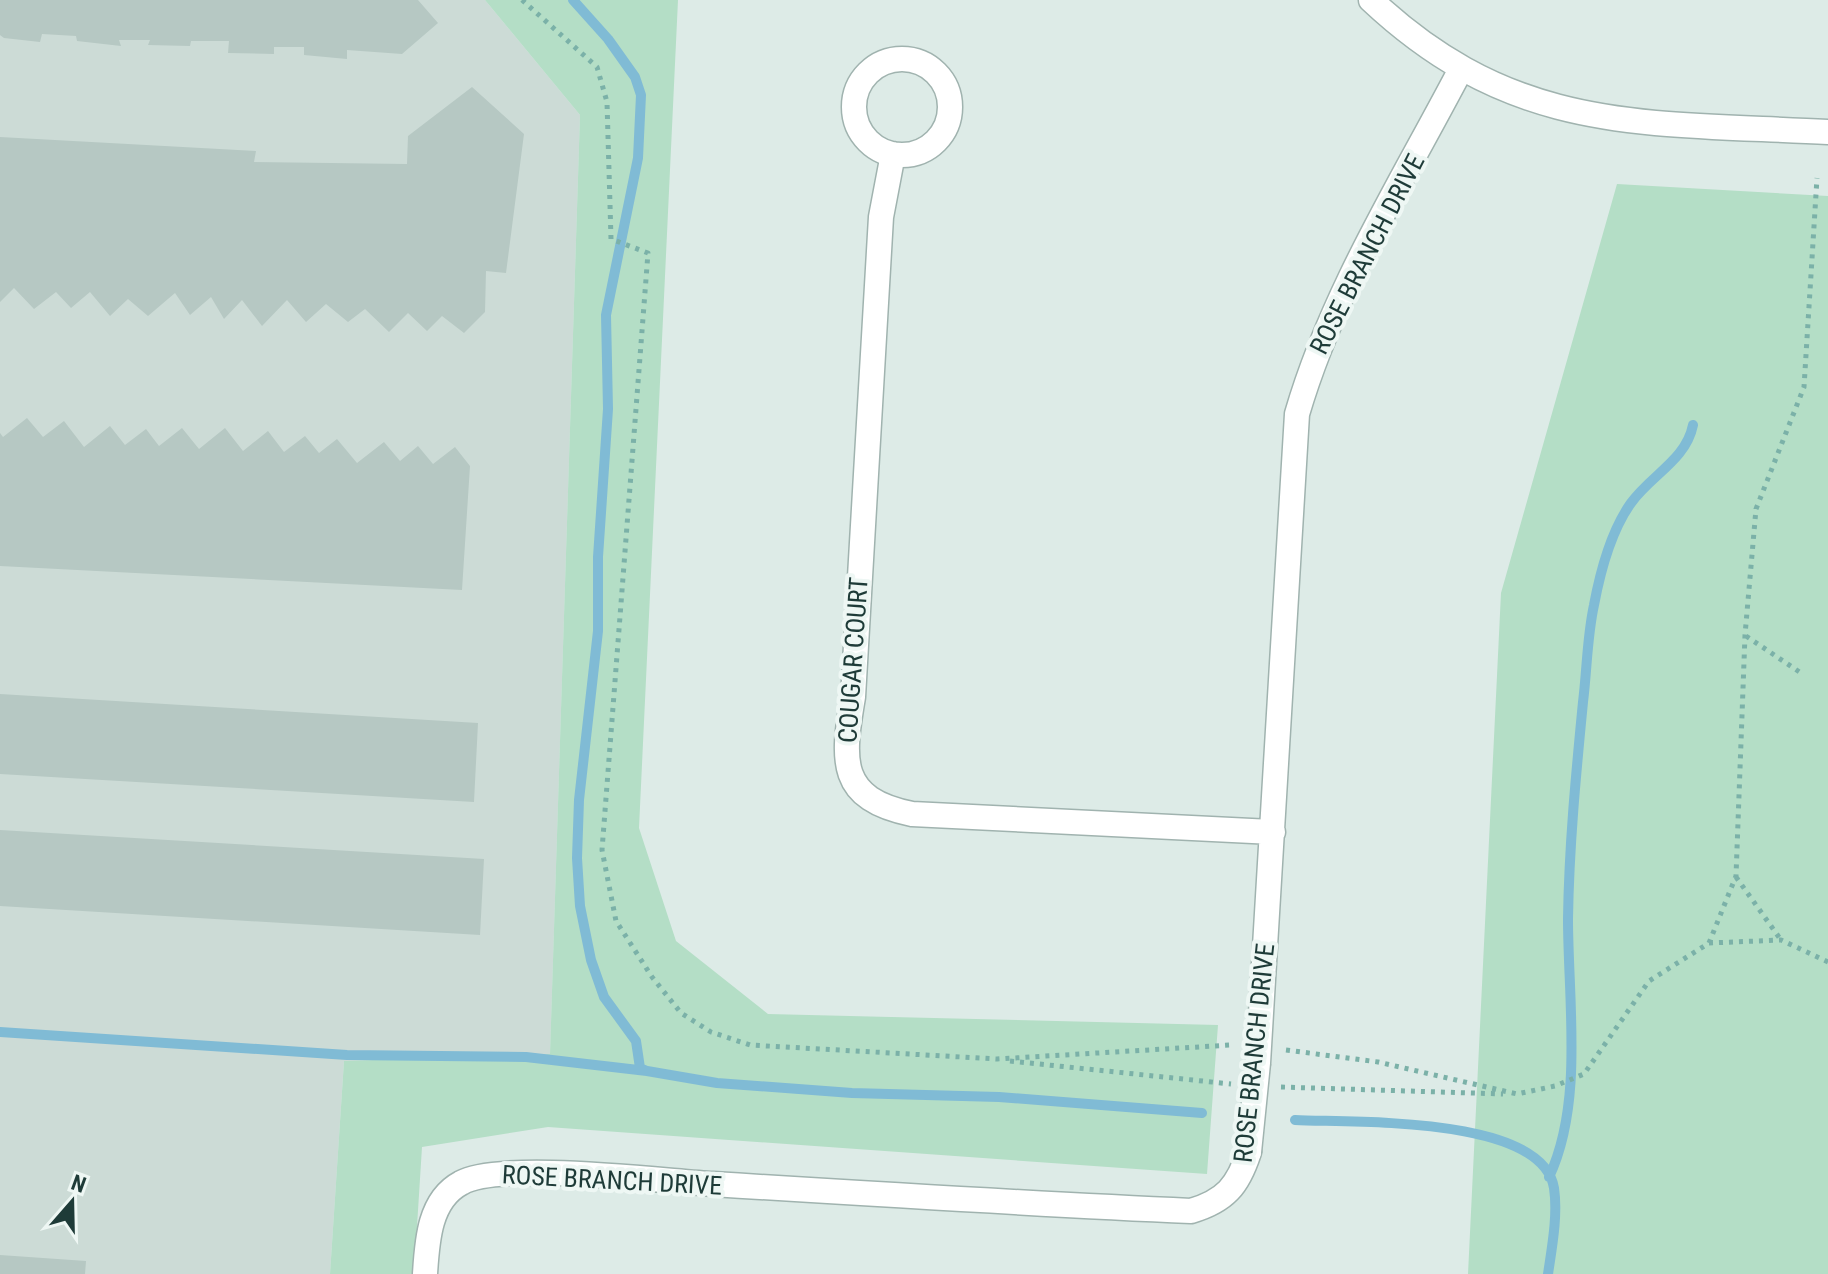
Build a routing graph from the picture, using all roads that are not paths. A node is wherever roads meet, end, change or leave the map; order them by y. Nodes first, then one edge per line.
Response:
1 (1371, 0) edge
2 (1461, 69) junction
3 (1828, 132) edge
4 (893, 154) dead end
5 (1273, 832) junction
6 (425, 1274) edge

1 - 2 street
2 - 3 street
2 - 5 street, ROSE BRANCH DRIVE
4 - 5 street, COUGAR COURT
5 - 6 street, ROSE BRANCH DRIVE, bridge

